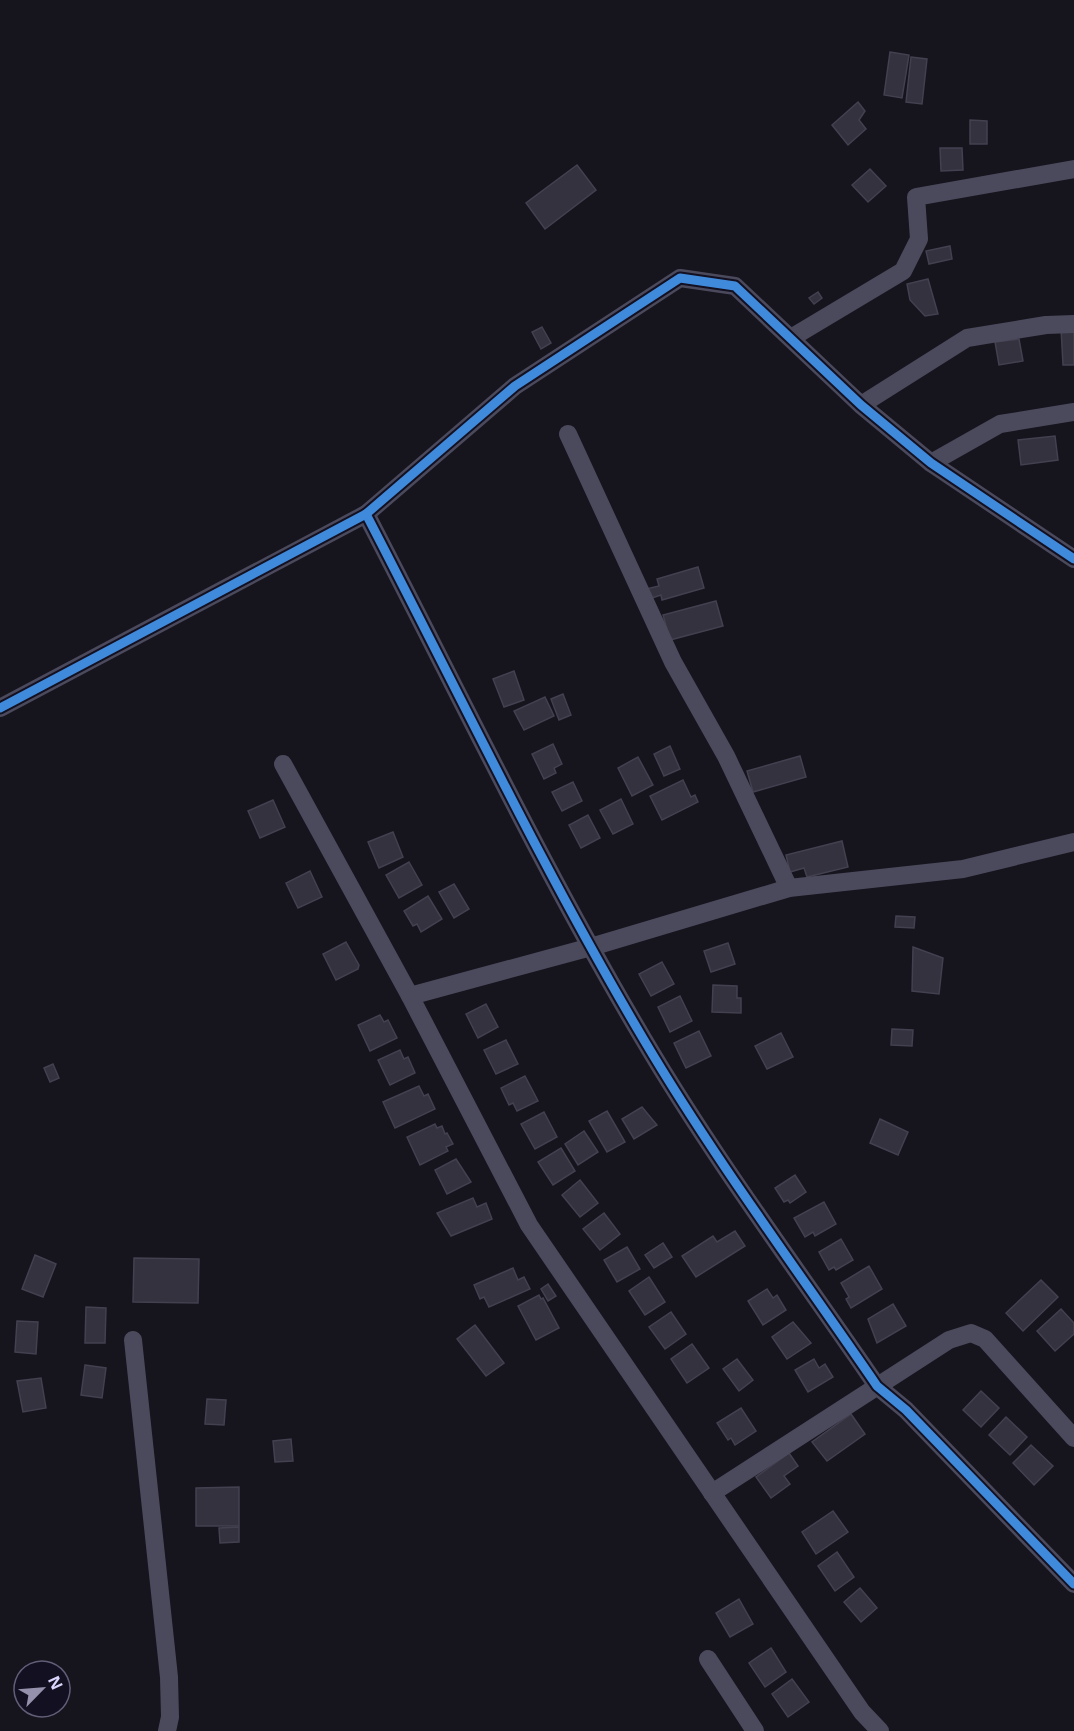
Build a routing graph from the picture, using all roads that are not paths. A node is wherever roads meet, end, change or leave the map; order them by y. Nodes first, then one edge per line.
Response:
1 (1074, 169) edge
2 (1074, 324) edge
3 (791, 338) junction
4 (861, 405) junction
5 (1074, 412) edge
6 (568, 434) dead end
7 (931, 463) junction
8 (366, 513) junction
9 (1074, 559) edge
10 (0, 708) edge
11 (283, 764) dead end
12 (1074, 842) edge
13 (789, 888) junction
14 (591, 947) junction
15 (410, 996) junction
16 (133, 1340) dead end
17 (878, 1386) junction
18 (1074, 1438) edge
19 (712, 1493) junction
20 (1074, 1584) edge
21 (708, 1659) dead end
22 (167, 1731) edge
23 (755, 1731) edge
24 (879, 1731) edge

1 - 3 street
2 - 4 street
3 - 4 street
3 - 8 street
4 - 7 street
5 - 7 street
6 - 13 street
7 - 9 street
8 - 10 street
8 - 14 street
11 - 15 street
12 - 13 street
13 - 14 street
14 - 15 street
14 - 17 street
15 - 19 street
16 - 22 street
17 - 18 street
17 - 19 street
17 - 20 street
19 - 24 street
21 - 23 street

